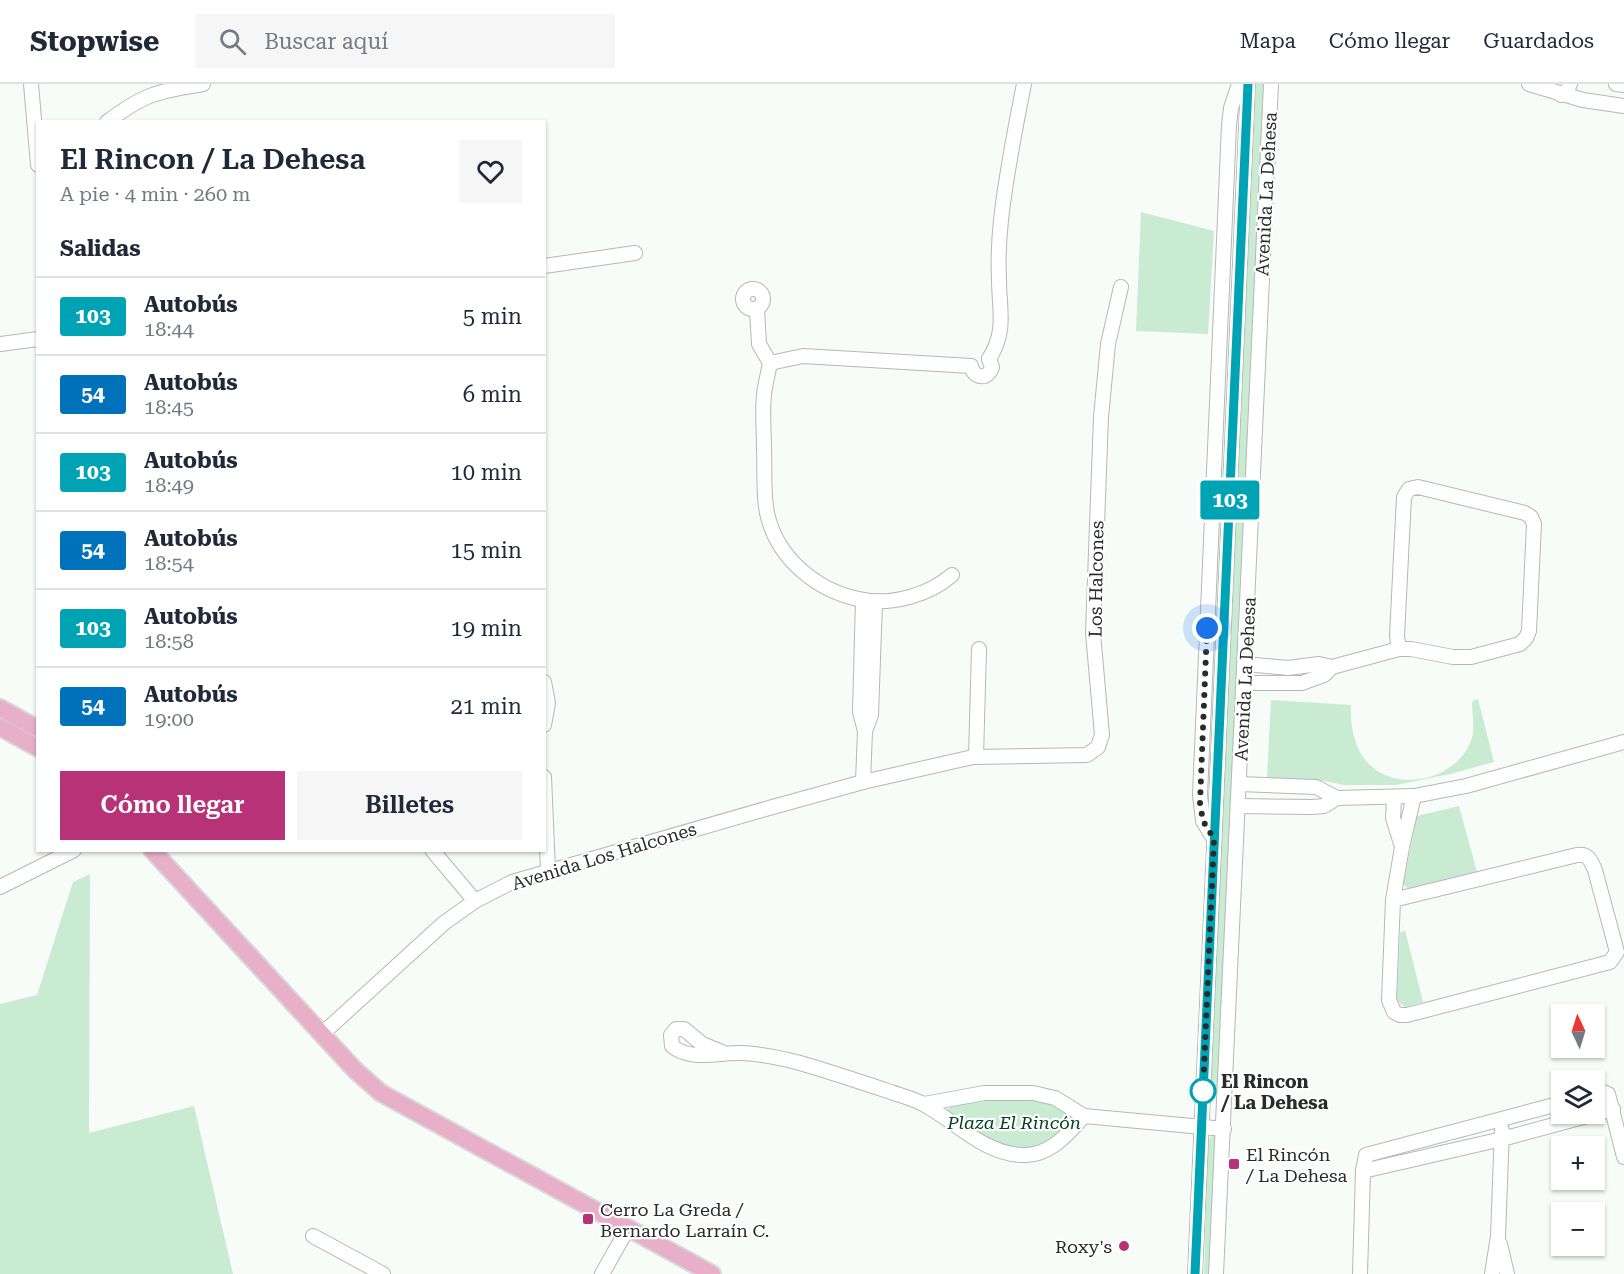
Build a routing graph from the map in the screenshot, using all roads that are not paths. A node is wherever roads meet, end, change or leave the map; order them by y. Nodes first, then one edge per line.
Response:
1 (31, 84) edge
2 (203, 84) edge
3 (1024, 84) edge
4 (1239, 84) edge
5 (1248, 84) edge
6 (1271, 84) edge
7 (1528, 84) edge
8 (1616, 84) edge
9 (1624, 85) edge
10 (1566, 90) edge
11 (1624, 106) edge
12 (110, 120) edge
13 (36, 142) edge
14 (1226, 192) junction
15 (1243, 192) junction
16 (635, 253) dead end
17 (546, 266) edge
18 (1121, 287) dead end
19 (757, 309) dead end
20 (36, 339) edge
21 (0, 344) edge
22 (770, 363) junction
23 (1218, 389) junction
24 (1234, 389) junction
25 (952, 575) dead end
26 (869, 601) junction
27 (979, 649) dead end
28 (1399, 649) junction
29 (1245, 664) junction
30 (1332, 667) junction
31 (1288, 668) junction
32 (1244, 682) junction
33 (1288, 683) junction
34 (546, 692) edge
35 (0, 708) edge
36 (546, 714) edge
37 (0, 727) edge
38 (36, 728) edge
39 (1624, 742) edge
40 (36, 747) edge
41 (976, 757) junction
42 (862, 782) junction
43 (1240, 784) junction
44 (1286, 786) junction
45 (1414, 796) junction
46 (1337, 798) junction
47 (1394, 798) junction
48 (1239, 806) junction
49 (1287, 807) junction
50 (546, 824) edge
51 (1214, 839) junction
52 (1402, 847) junction
53 (70, 852) edge
54 (154, 852) edge
55 (434, 852) edge
56 (548, 871) junction
57 (0, 887) edge
58 (1393, 900) junction
59 (475, 901) junction
60 (322, 1034) junction
61 (722, 1052) dead end
62 (1605, 1093) edge
63 (924, 1104) junction
64 (1551, 1106) edge
65 (1613, 1109) junction
66 (1084, 1116) junction
67 (1501, 1119) junction
68 (1201, 1127) junction
69 (1224, 1129) junction
70 (1502, 1138) junction
71 (1624, 1157) edge
72 (1363, 1171) junction
73 (627, 1228) junction
74 (313, 1236) dead end
75 (1498, 1236) junction
76 (383, 1274) edge
77 (602, 1274) edge
78 (712, 1274) edge
79 (1195, 1274) edge
80 (1216, 1274) edge
81 (1360, 1274) edge
82 (1492, 1274) edge
83 (1507, 1274) edge

1 - 13 street
2 - 12 street
3 - 22 street
4 - 14 street
5 - 15 street, Avenida La Dehesa
6 - 29 street, Avenida La Dehesa
7 - 10 street
8 - 9 street
10 - 11 street
14 - 15 street
14 - 23 street
15 - 24 street, Avenida La Dehesa
16 - 17 street
18 - 41 street, Los Halcones
19 - 22 street
20 - 21 street
22 - 26 street
23 - 24 street
23 - 51 street
24 - 51 street, Avenida La Dehesa
25 - 26 street
26 - 42 street
27 - 41 street
28 - 28 street
28 - 30 street
29 - 31 street
29 - 32 street, Avenida La Dehesa
30 - 31 street
30 - 33 street
31 - 33 street
32 - 33 street
32 - 43 street, Avenida La Dehesa
34 - 36 street
35 - 38 main road
37 - 40 main road
39 - 45 street
41 - 42 street, Los Halcones
42 - 56 street, Avenida Los Halcones
43 - 44 street
43 - 48 street, Avenida La Dehesa
44 - 46 street
44 - 49 street
45 - 47 street
45 - 52 street
46 - 47 street
46 - 49 street
47 - 52 street
48 - 49 street
48 - 69 street, Avenida La Dehesa
50 - 56 street
51 - 68 street, Avenida La Dehesa
52 - 58 street
53 - 57 street
54 - 60 main road
55 - 59 street
56 - 59 street, Avenida Los Halcones
58 - 58 street
59 - 60 street, Avenida Los Halcones
60 - 73 main road
61 - 63 street
62 - 65 street
63 - 66 street
63 - 66 street
64 - 67 street
65 - 70 street
65 - 71 street
66 - 68 street
67 - 70 street
67 - 72 street
68 - 69 street
68 - 79 street, Avenida La Dehesa
69 - 80 street, Avenida La Dehesa
70 - 72 street
70 - 75 street
72 - 81 street
73 - 77 street
73 - 78 main road
74 - 76 street
75 - 82 street
75 - 83 street

